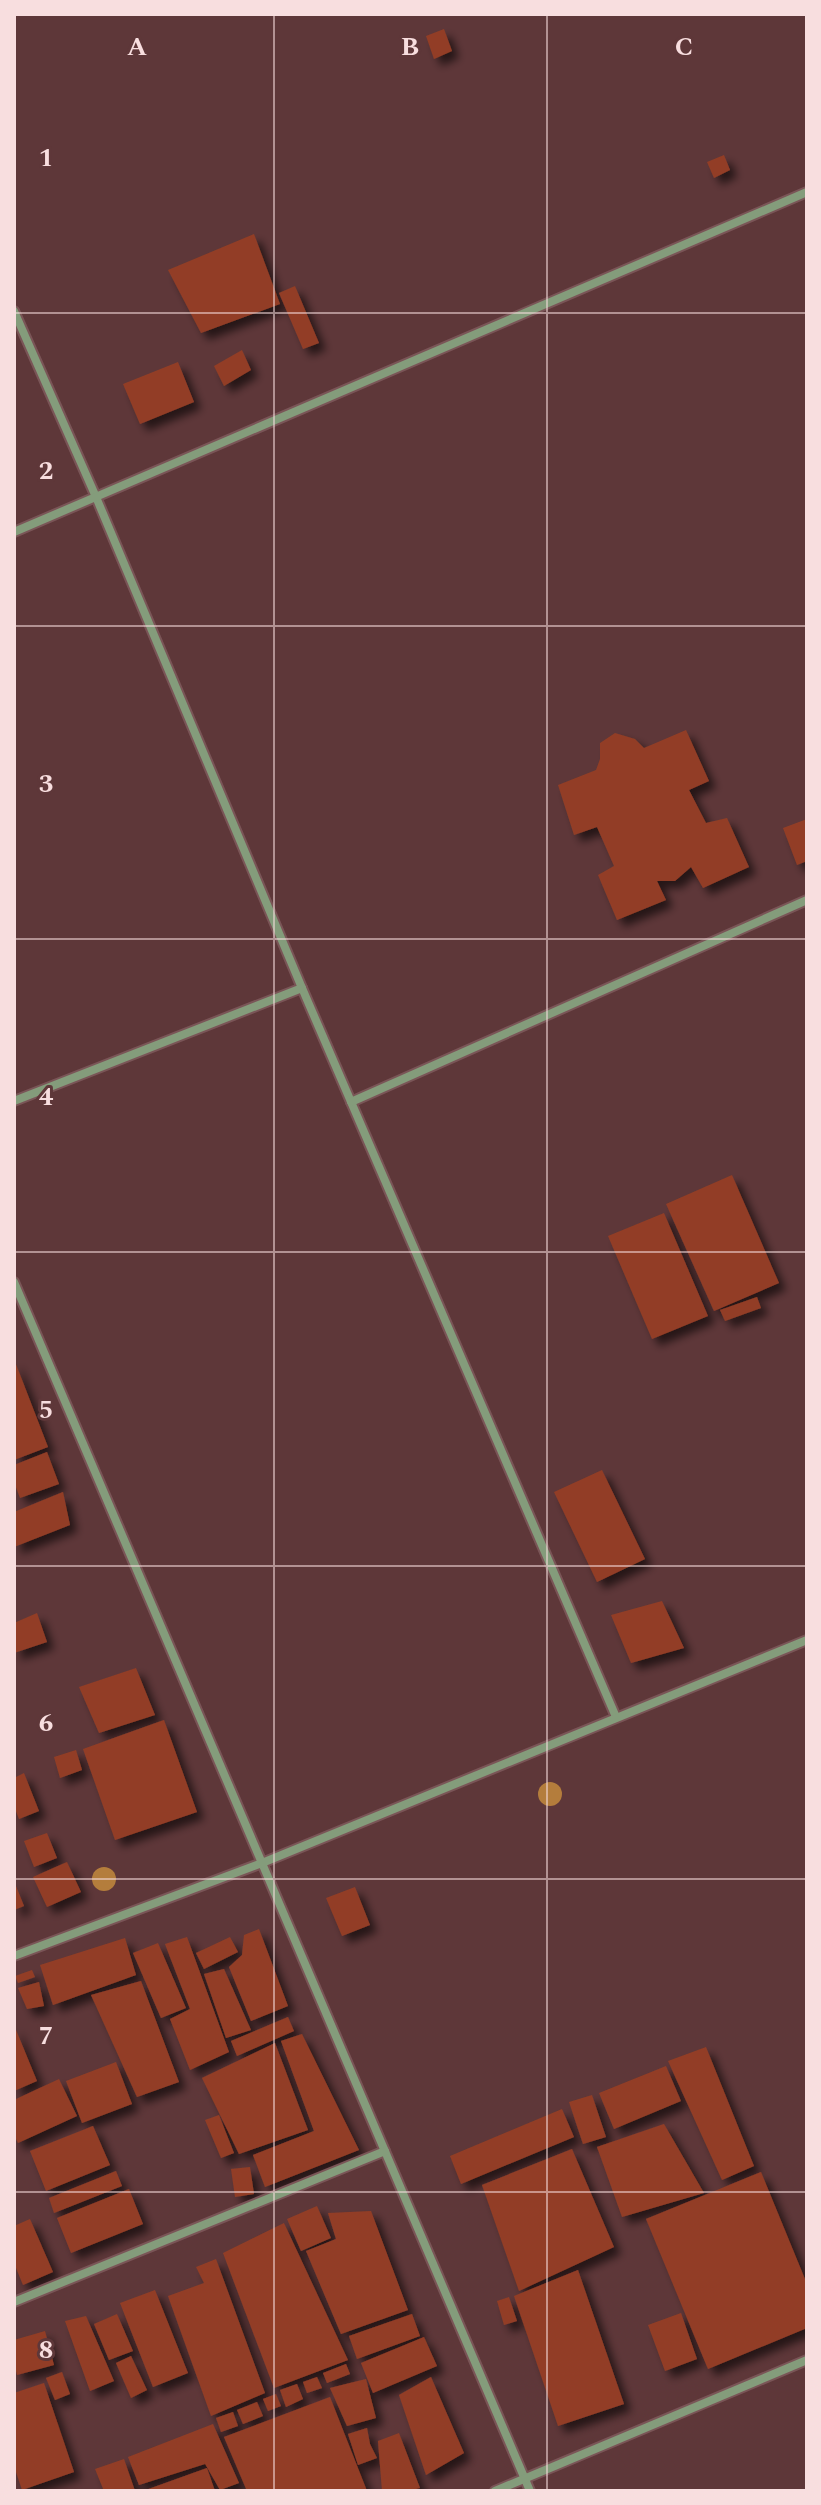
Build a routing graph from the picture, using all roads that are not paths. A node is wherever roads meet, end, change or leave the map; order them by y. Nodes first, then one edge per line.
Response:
1 (807, 192) edge
2 (14, 311) edge
3 (96, 497) junction
4 (14, 532) edge
5 (807, 900) edge
6 (302, 988) junction
7 (14, 1101) edge
8 (351, 1102) junction
9 (14, 1282) edge
10 (807, 1640) edge
11 (616, 1717) junction
12 (262, 1863) junction
13 (14, 1956) edge
14 (385, 2151) junction
15 (14, 2302) edge
16 (807, 2360) edge
17 (525, 2479) junction
18 (495, 2491) edge
19 (530, 2491) edge

1 - 3 street
2 - 3 street
3 - 4 street
3 - 6 street
5 - 8 street
6 - 7 street
6 - 8 street
8 - 11 street
9 - 12 street
10 - 11 street
11 - 12 street
12 - 13 street
12 - 14 street
14 - 15 street
14 - 17 street
16 - 17 street
17 - 18 street
17 - 19 street

